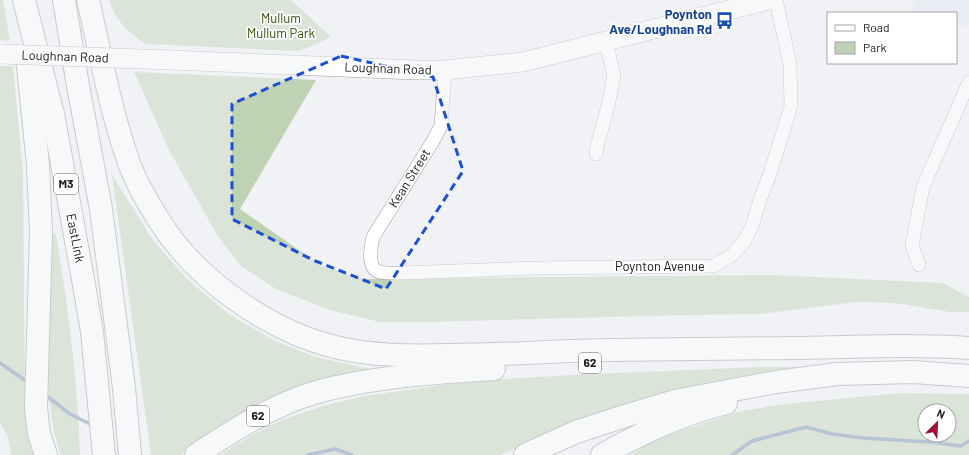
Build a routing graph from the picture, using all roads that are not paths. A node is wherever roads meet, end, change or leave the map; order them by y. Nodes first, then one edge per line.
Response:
1 (21, 0) edge
2 (24, 0) edge
3 (64, 0) edge
4 (88, 0) edge
5 (769, 0) edge
6 (776, 0) edge
7 (606, 41) junction
8 (0, 54) edge
9 (445, 70) junction
10 (969, 82) edge
11 (596, 154) dead end
12 (919, 265) dead end
13 (388, 273) joint
14 (855, 347) junction
15 (969, 348) edge
16 (969, 376) edge
17 (126, 389) junction
18 (46, 455) edge
19 (104, 455) edge
20 (130, 455) edge
21 (141, 455) edge
22 (196, 455) edge
23 (525, 455) edge
24 (602, 455) edge

1 - 18 highway
2 - 19 highway, EastLink / M3
3 - 17 highway, EastLink / M3
4 - 14 highway
5 - 7 main road, Loughnan Road
6 - 13 street, Poynton Avenue
7 - 9 main road, Loughnan Road
7 - 11 street
8 - 9 main road, Loughnan Road, bridge
9 - 13 street, Kean Street
10 - 12 street
14 - 15 highway
14 - 22 highway, 62
16 - 23 highway
16 - 24 highway
17 - 20 highway
17 - 21 highway

